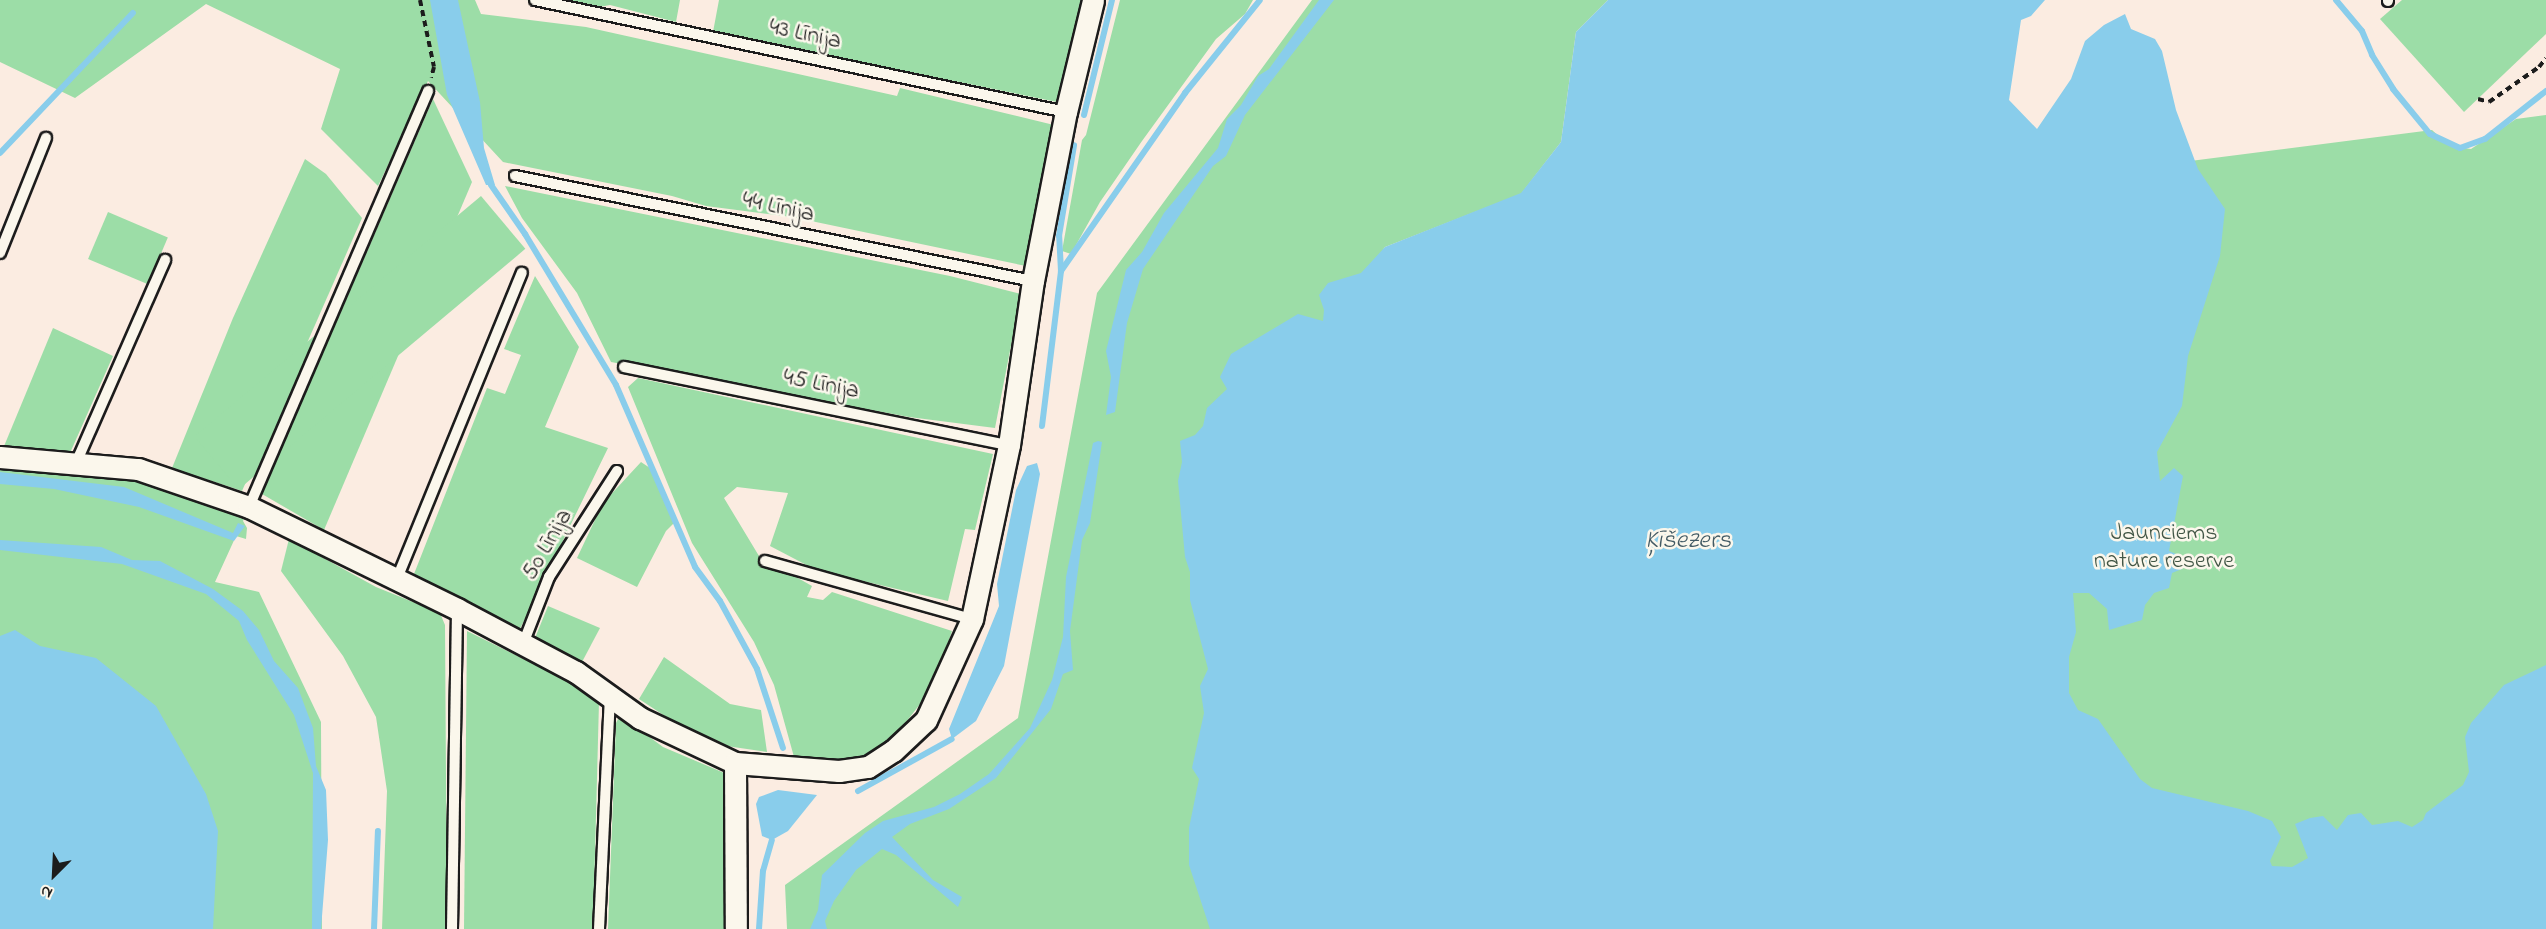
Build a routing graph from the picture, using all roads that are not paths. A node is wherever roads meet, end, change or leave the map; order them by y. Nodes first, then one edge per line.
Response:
1 (535, 0) edge
2 (1093, 0) edge
3 (428, 91) road end
4 (1066, 112) junction
5 (46, 138) dead end
6 (515, 176) dead end
7 (0, 253) edge
8 (165, 260) dead end
9 (522, 273) dead end
10 (1033, 281) junction
11 (624, 367) dead end
12 (1009, 445) junction
13 (0, 457) edge
14 (76, 463) junction
15 (617, 471) dead end
16 (249, 507) junction
17 (765, 561) dead end
18 (396, 581) junction
19 (457, 609) junction
20 (972, 619) junction
21 (524, 644) junction
22 (610, 698) junction
23 (735, 762) junction
24 (452, 929) edge
25 (599, 929) edge
26 (736, 929) edge

1 - 4 lane, 43 Līnija
2 - 4 street
3 - 16 lane
4 - 10 street
5 - 7 lane
6 - 10 lane, 44 Līnija
8 - 14 lane
9 - 18 lane
10 - 12 street
11 - 12 lane, 45 Līnija
12 - 20 street
13 - 14 street
14 - 16 street
15 - 21 lane, 50 Līnija
16 - 18 street
17 - 20 lane
18 - 19 street
19 - 21 street
19 - 24 lane
20 - 23 street
21 - 22 street
22 - 23 street
22 - 25 lane
23 - 26 street

